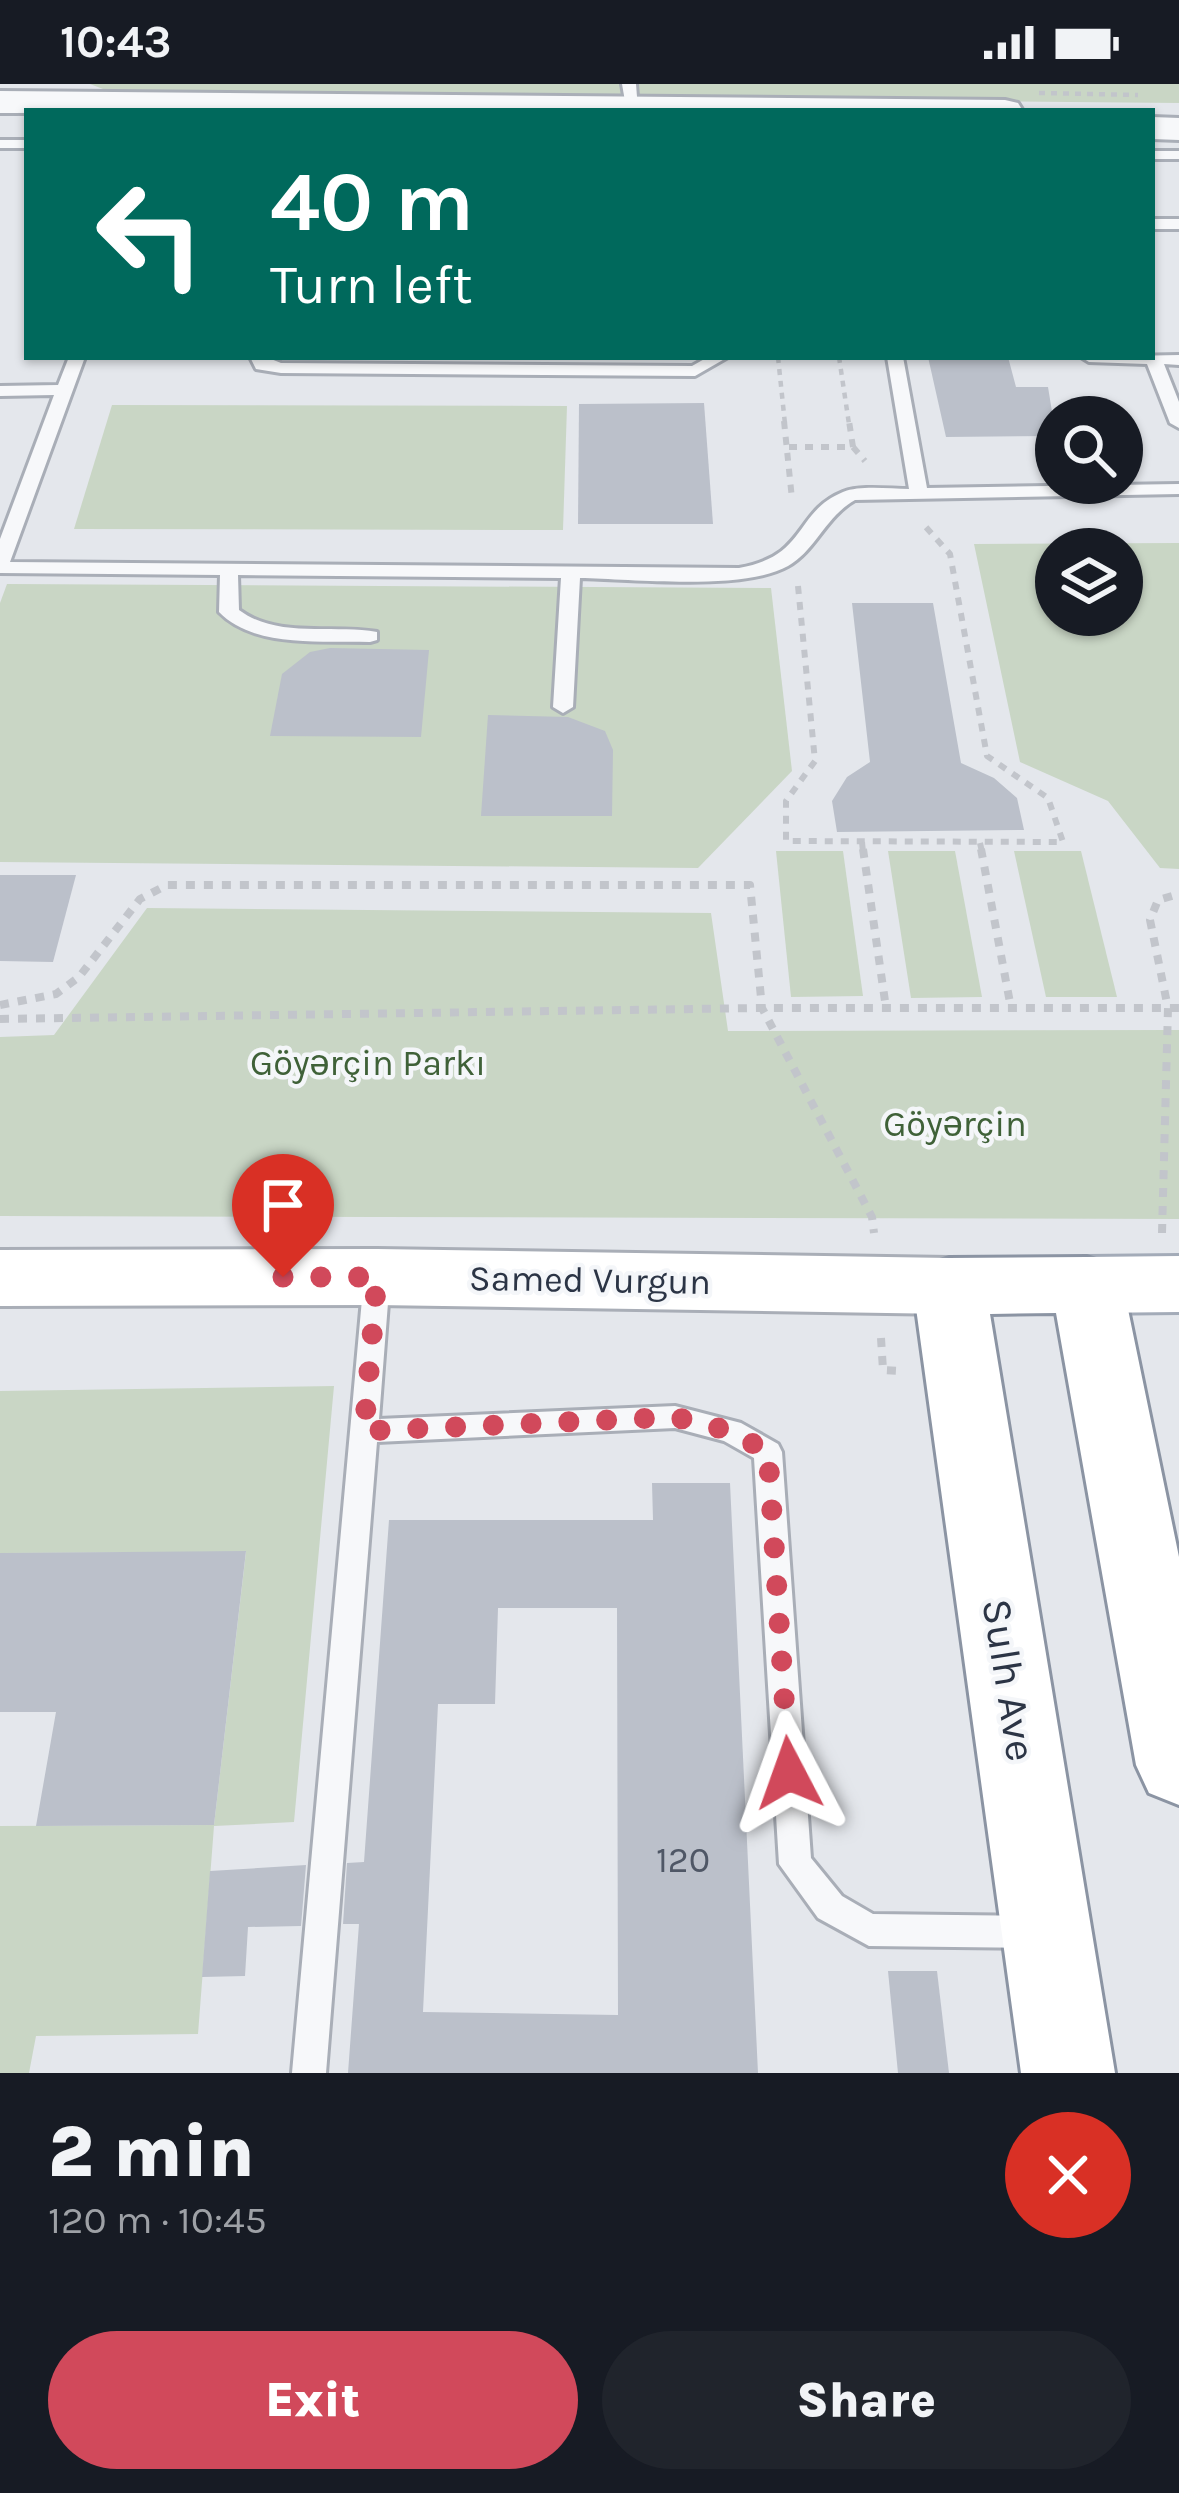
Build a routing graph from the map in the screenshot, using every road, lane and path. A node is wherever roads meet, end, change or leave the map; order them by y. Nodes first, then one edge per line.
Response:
1 (1061, 84) edge
2 (631, 95) edge
3 (1063, 101) dead end
4 (0, 102) edge
5 (935, 108) edge
6 (76, 360) edge
7 (260, 360) edge
8 (715, 360) edge
9 (778, 360) edge
10 (839, 360) edge
11 (896, 360) edge
12 (1154, 360) edge
13 (533, 363) edge
14 (64, 390) junction
15 (0, 391) edge
16 (1179, 423) edge
17 (1179, 489) edge
18 (919, 493) junction
19 (0, 565) edge
20 (230, 568) junction
21 (571, 572) junction
22 (798, 587) dead end
23 (957, 588) dead end
24 (370, 636) dead end
25 (563, 707) dead end
26 (862, 842) junction
27 (980, 843) junction
28 (1179, 894) edge
29 (0, 1005) edge
30 (763, 1008) junction
31 (886, 1008) junction
32 (1011, 1008) junction
33 (1173, 1008) edge
34 (0, 1019) edge
35 (377, 1277) junction
36 (0, 1278) edge
37 (1174, 1284) edge
38 (1088, 1285) junction
39 (913, 1286) junction
40 (963, 1372) junction
41 (364, 1431) junction
42 (1179, 1765) edge
43 (1046, 1933) junction
44 (309, 2073) edge
45 (1068, 2073) edge

1 - 3 path
2 - 4 street
2 - 5 street
6 - 14 lane
7 - 13 lane
8 - 13 lane
9 - 10 path
11 - 18 lane
12 - 16 lane
14 - 15 lane
14 - 19 lane
17 - 18 lane
18 - 21 lane
19 - 20 lane
20 - 21 lane
20 - 24 lane
21 - 25 lane
22 - 26 path
23 - 27 path
26 - 27 path
26 - 31 path
27 - 32 path
28 - 33 path
29 - 30 path
30 - 31 path
30 - 34 path
30 - 39 path
31 - 32 path
32 - 33 path
33 - 37 path
35 - 36 main road, Samed Vurgun
35 - 39 main road, Samed Vurgun
35 - 41 lane
37 - 38 main road, Samed Vurgun
38 - 39 main road, Samed Vurgun
38 - 42 main road
39 - 40 main road, Sulh Ave
39 - 40 path
40 - 43 main road, Sulh Ave
41 - 43 lane
41 - 44 lane
43 - 45 main road, Sulh Ave

